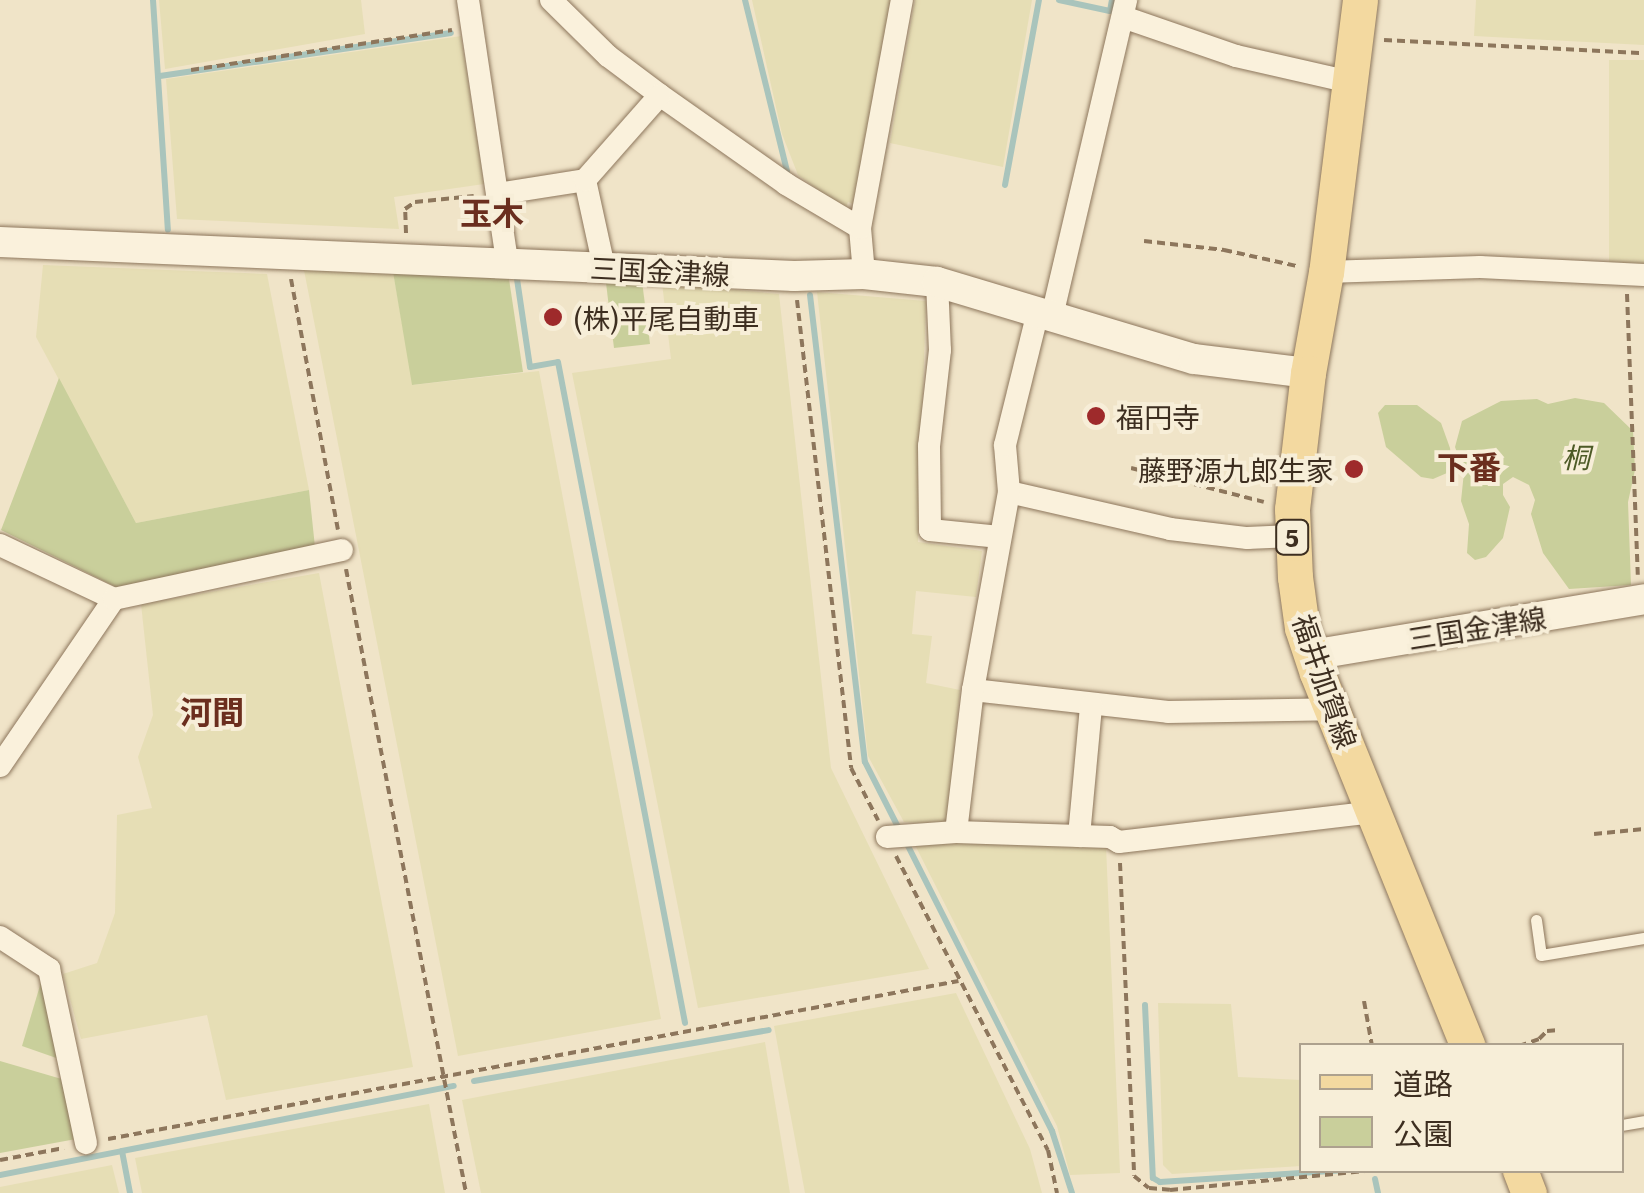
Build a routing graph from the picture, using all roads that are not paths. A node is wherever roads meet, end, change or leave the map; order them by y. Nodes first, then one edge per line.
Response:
1 (468, 0) edge
2 (551, 0) edge
3 (902, 0) edge
4 (1360, 0) edge
5 (1125, 8) edge
6 (1350, 82) junction
7 (660, 95) junction
8 (585, 180) junction
9 (497, 194) junction
10 (860, 228) junction
11 (0, 242) edge
12 (507, 261) junction
13 (604, 267) junction
14 (1314, 270) junction
15 (864, 274) junction
16 (1635, 275) edge
17 (937, 282) junction
18 (1045, 314) junction
19 (1308, 372) junction
20 (1009, 492) junction
21 (1292, 522) junction
22 (1000, 537) junction
23 (0, 545) edge
24 (342, 550) road end
25 (1641, 590) edge
26 (114, 599) junction
27 (1311, 656) junction
28 (973, 690) junction
29 (1091, 706) junction
30 (1332, 708) junction
31 (0, 766) edge
32 (1375, 812) junction
33 (956, 832) junction
34 (1079, 836) junction
35 (887, 837) road end
36 (1536, 920) dead end
37 (0, 938) edge
38 (1644, 938) edge
39 (1467, 1043) edge
40 (86, 1143) road end

1 - 9 street
2 - 7 street
3 - 10 street
4 - 6 main road, 福井加賀線 / 5
5 - 6 street
5 - 18 street
6 - 14 main road, 福井加賀線 / 5
7 - 8 street
7 - 10 street
8 - 9 street
8 - 13 street
9 - 12 street
10 - 15 street
11 - 12 main road, 三国金津線
12 - 13 main road, 三国金津線
13 - 15 main road, 三国金津線
14 - 16 street
14 - 19 main road, 福井加賀線 / 5
15 - 17 main road, 三国金津線
17 - 18 main road, 三国金津線
17 - 22 street
18 - 19 main road, 三国金津線
18 - 20 street
19 - 21 main road, 福井加賀線 / 5
20 - 21 street
20 - 22 street
21 - 27 main road, 福井加賀線 / 5
22 - 28 street
23 - 26 street
24 - 26 street
25 - 27 main road, 三国金津線
26 - 31 street
27 - 30 main road, 福井加賀線 / 5
28 - 29 street
28 - 33 street
29 - 30 street
29 - 34 street
30 - 32 main road, 福井加賀線 / 5
32 - 34 street
32 - 39 main road, 福井加賀線 / 5
33 - 34 street
33 - 35 street
36 - 38 lane
37 - 40 street

